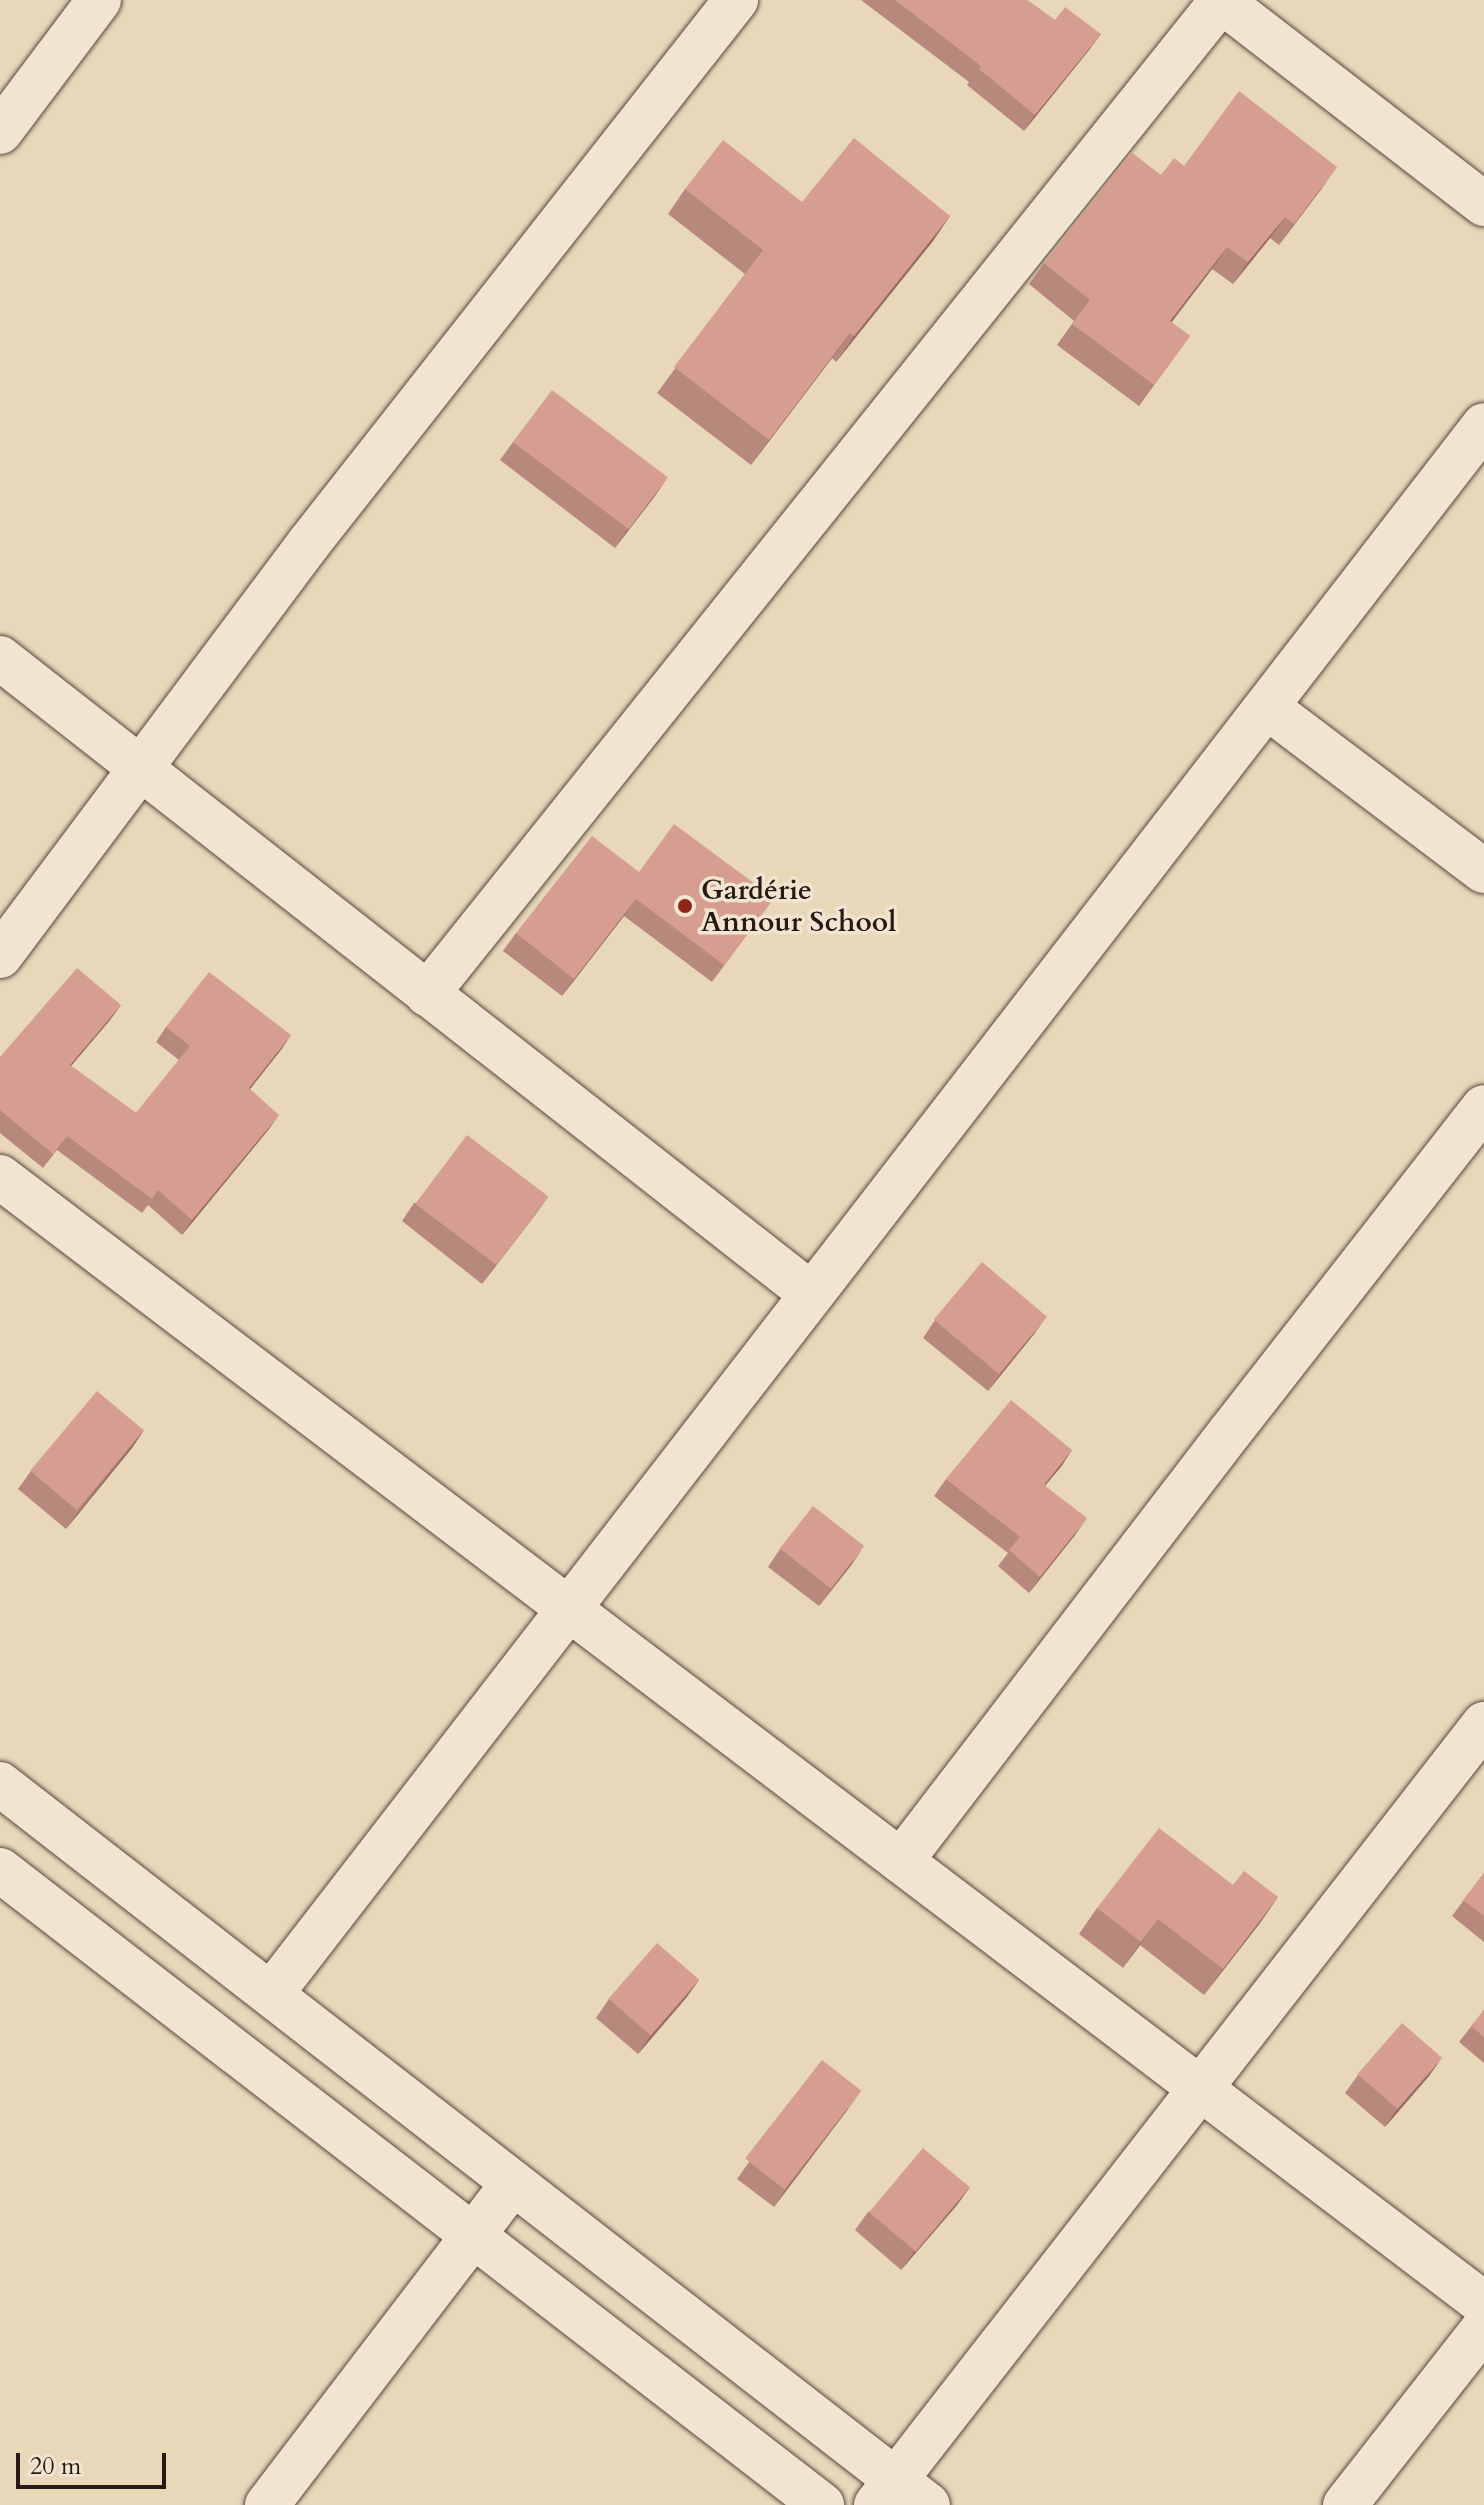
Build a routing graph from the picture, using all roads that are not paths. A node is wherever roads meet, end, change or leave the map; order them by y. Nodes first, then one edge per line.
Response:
1 (99, 0) edge
2 (736, 0) edge
3 (1220, 0) edge
4 (0, 132) edge
5 (1484, 204) edge
6 (1484, 425) edge
7 (0, 658) edge
8 (1267, 707) junction
9 (140, 768) junction
10 (1484, 871) edge
11 (0, 956) edge
12 (427, 994) junction
13 (1484, 1107) edge
14 (0, 1177) edge
15 (810, 1293) junction
16 (571, 1611) junction
17 (1484, 1724) edge
18 (0, 1784) edge
19 (901, 1861) junction
20 (0, 1870) edge
21 (271, 1994) junction
22 (1200, 2088) junction
23 (513, 2183) junction
24 (473, 2235) junction
25 (1484, 2304) edge
26 (1484, 2328) edge
27 (900, 2497) edge
28 (267, 2505) edge
29 (822, 2505) edge
30 (1345, 2505) edge

1 - 4 street
2 - 9 street
3 - 5 street
3 - 12 street
6 - 8 street
7 - 9 street
8 - 10 street
8 - 15 street
9 - 11 street
9 - 12 street
12 - 15 street
13 - 19 street
14 - 16 street
15 - 16 street
16 - 19 street
16 - 21 street
17 - 22 street
18 - 21 street
19 - 22 street
20 - 24 street
21 - 23 street
22 - 25 street
22 - 27 street
23 - 24 street
23 - 27 street
24 - 28 street
24 - 29 street
26 - 30 street

